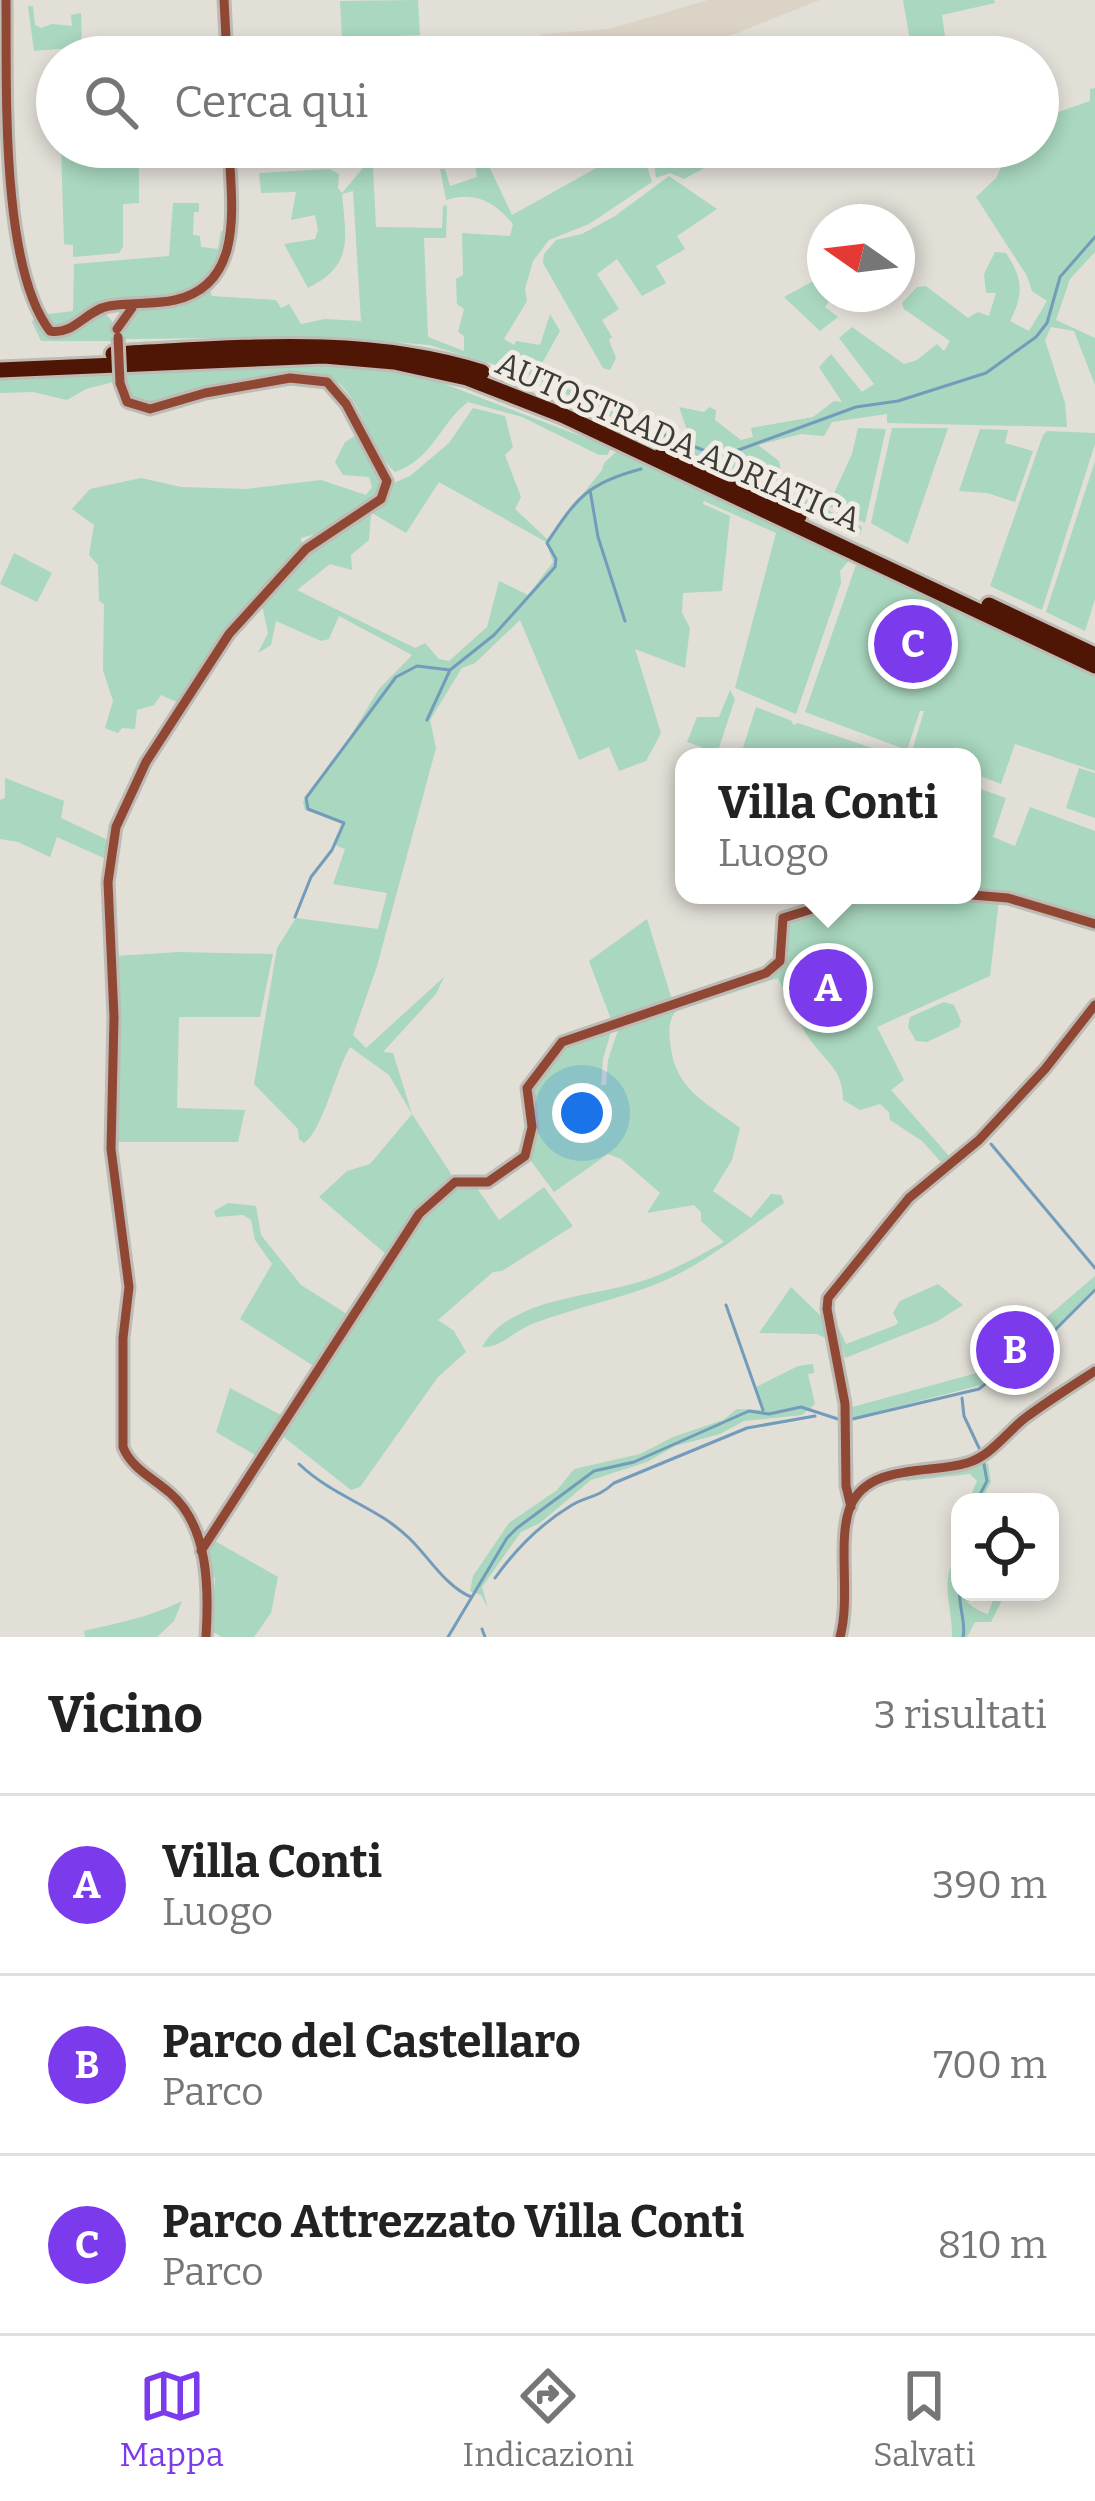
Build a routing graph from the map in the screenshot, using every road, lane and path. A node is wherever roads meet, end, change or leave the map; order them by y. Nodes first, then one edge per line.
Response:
1 (5, 0) edge
2 (224, 0) edge
3 (225, 36) edge
4 (230, 168) edge
5 (117, 316) junction
6 (0, 360) edge
7 (0, 370) edge
8 (1095, 655) edge
9 (1095, 666) edge
10 (981, 896) edge
11 (829, 904) edge
12 (1095, 924) edge
13 (1095, 1005) edge
14 (1095, 1371) edge
15 (850, 1507) junction
16 (201, 1551) junction
17 (206, 1637) edge
18 (840, 1637) edge

1 - 5 main road
2 - 3 main road
4 - 5 main road
5 - 16 main road, bridge
6 - 8 highway, AUTOSTRADA ADRIATICA
7 - 9 highway, AUTOSTRADA ADRIATICA
10 - 12 main road
11 - 16 main road
13 - 15 main road
14 - 15 main road
15 - 18 main road
16 - 17 main road

